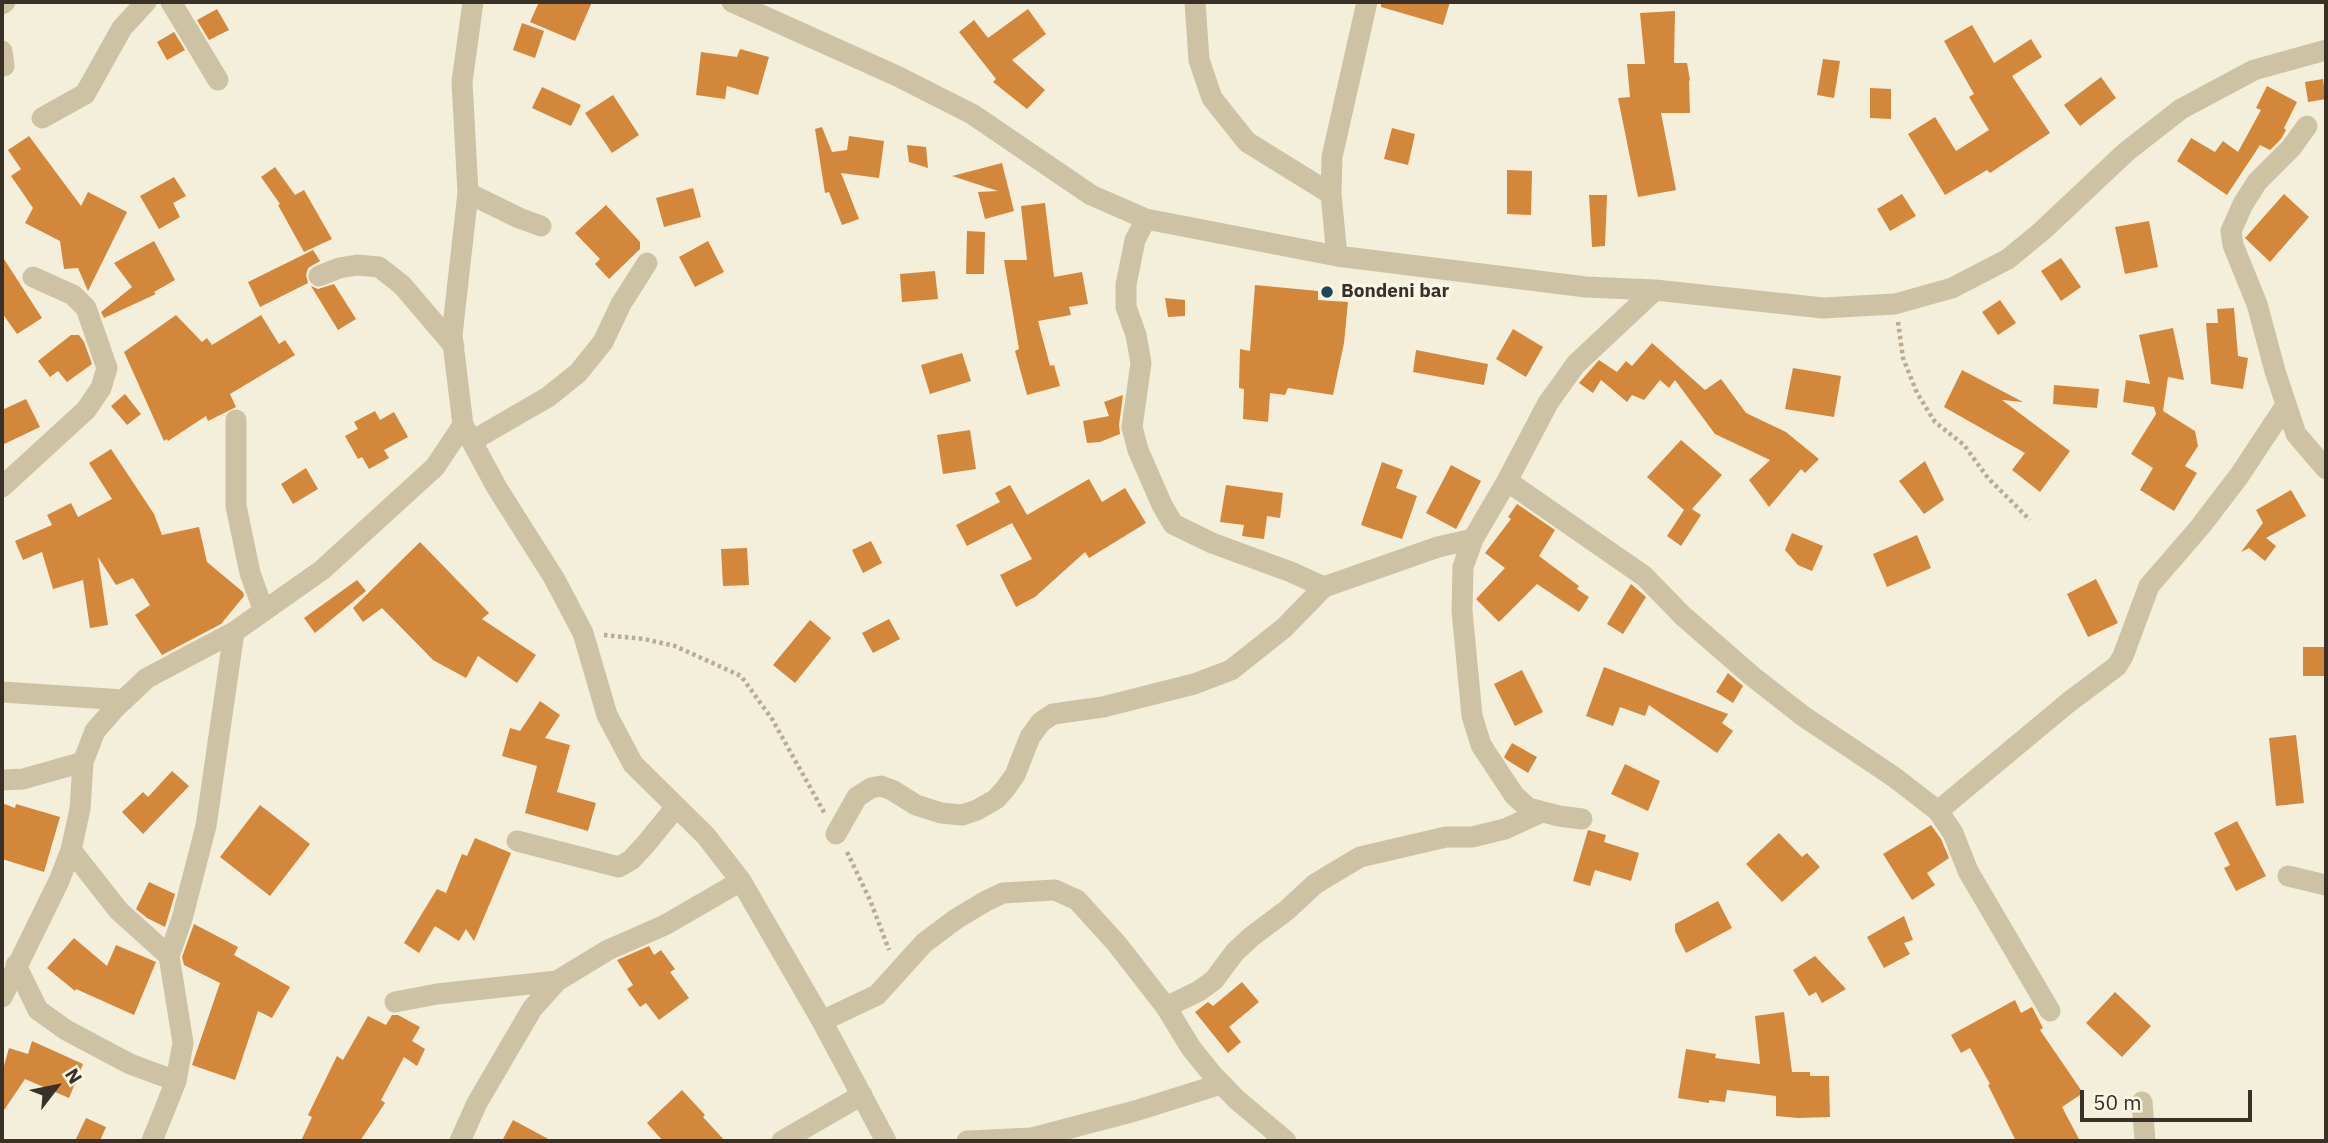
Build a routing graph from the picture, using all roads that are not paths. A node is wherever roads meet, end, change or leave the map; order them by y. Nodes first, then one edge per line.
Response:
1 (146, 2) edge
2 (171, 2) edge
3 (473, 2) edge
4 (732, 2) edge
5 (1195, 2) edge
6 (1367, 2) edge
7 (2326, 50) edge
8 (218, 80) dead end
9 (42, 118) dead end
10 (2306, 126) dead end
11 (468, 193) junction
12 (1331, 194) junction
13 (1146, 219) junction
14 (541, 226) dead end
15 (1336, 256) junction
16 (647, 263) dead end
17 (319, 276) dead end
18 (33, 277) dead end
19 (1655, 290) junction
20 (454, 346) junction
21 (2286, 405) junction
22 (236, 420) dead end
23 (467, 433) junction
24 (2326, 469) edge
25 (1507, 481) junction
26 (2, 487) edge
27 (1473, 539) junction
28 (1324, 587) junction
29 (263, 610) junction
30 (234, 632) junction
31 (2, 692) edge
32 (124, 700) junction
33 (83, 761) junction
34 (2, 780) edge
35 (676, 807) junction
36 (1938, 811) junction
37 (1542, 812) junction
38 (1582, 819) dead end
39 (836, 834) road end
40 (517, 841) dead end
41 (71, 850) junction
42 (2288, 876) dead end
43 (741, 881) junction
44 (2326, 885) edge
45 (169, 956) junction
46 (16, 965) junction
47 (557, 981) junction
48 (2, 997) edge
49 (395, 1002) dead end
50 (1166, 1007) junction
51 (2050, 1012) dead end
52 (822, 1021) junction
53 (176, 1081) junction
54 (1221, 1084) junction
55 (862, 1095) junction
56 (2142, 1102) dead end
57 (152, 1141) edge
58 (460, 1141) edge
59 (782, 1141) edge
60 (886, 1141) edge
61 (967, 1141) edge
62 (1286, 1141) edge
63 (2146, 1141) edge

1 - 9 street
2 - 8 street
3 - 11 street
4 - 13 street
5 - 12 street
6 - 12 street
7 - 19 street
10 - 21 street
11 - 14 street
11 - 20 street
12 - 15 street
13 - 15 street
13 - 28 street
15 - 19 street
16 - 23 street
17 - 20 street
18 - 26 street
19 - 25 street
20 - 23 street
21 - 24 street
21 - 36 street
22 - 29 street
23 - 29 street
23 - 35 street
25 - 27 street
25 - 36 street
27 - 28 street
27 - 37 street
28 - 39 street
29 - 30 street
30 - 32 street
30 - 45 street
31 - 32 street
32 - 33 street
33 - 34 street
33 - 41 street
35 - 40 street
35 - 43 street
36 - 51 street
37 - 38 street
37 - 50 street
41 - 45 street
41 - 46 street
42 - 44 street
43 - 47 street
43 - 52 street
45 - 53 street
46 - 48 street
46 - 53 street
47 - 49 street
47 - 58 street
50 - 52 street
50 - 54 street
52 - 55 street
53 - 57 street
54 - 61 street
54 - 62 street
55 - 59 street
55 - 60 street
56 - 63 street

